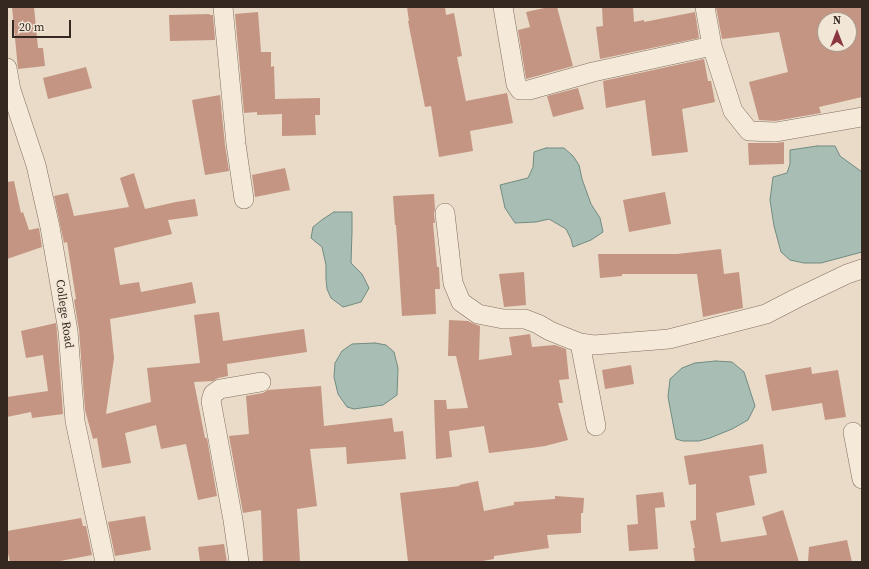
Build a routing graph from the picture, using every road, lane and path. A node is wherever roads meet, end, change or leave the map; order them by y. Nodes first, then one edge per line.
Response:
1 (223, 7) edge
2 (503, 7) edge
3 (705, 7) edge
4 (712, 46) junction
5 (7, 68) edge
6 (862, 117) edge
7 (244, 199) dead end
8 (446, 213) dead end
9 (862, 268) edge
10 (580, 343) junction
11 (260, 382) dead end
12 (596, 426) dead end
13 (853, 432) dead end
14 (862, 478) edge
15 (105, 562) edge
16 (239, 562) edge

1 - 7 street
2 - 4 street
3 - 4 street
4 - 6 street
5 - 15 street, College Road
8 - 10 street
9 - 10 street
10 - 12 street
11 - 16 street
13 - 14 street

